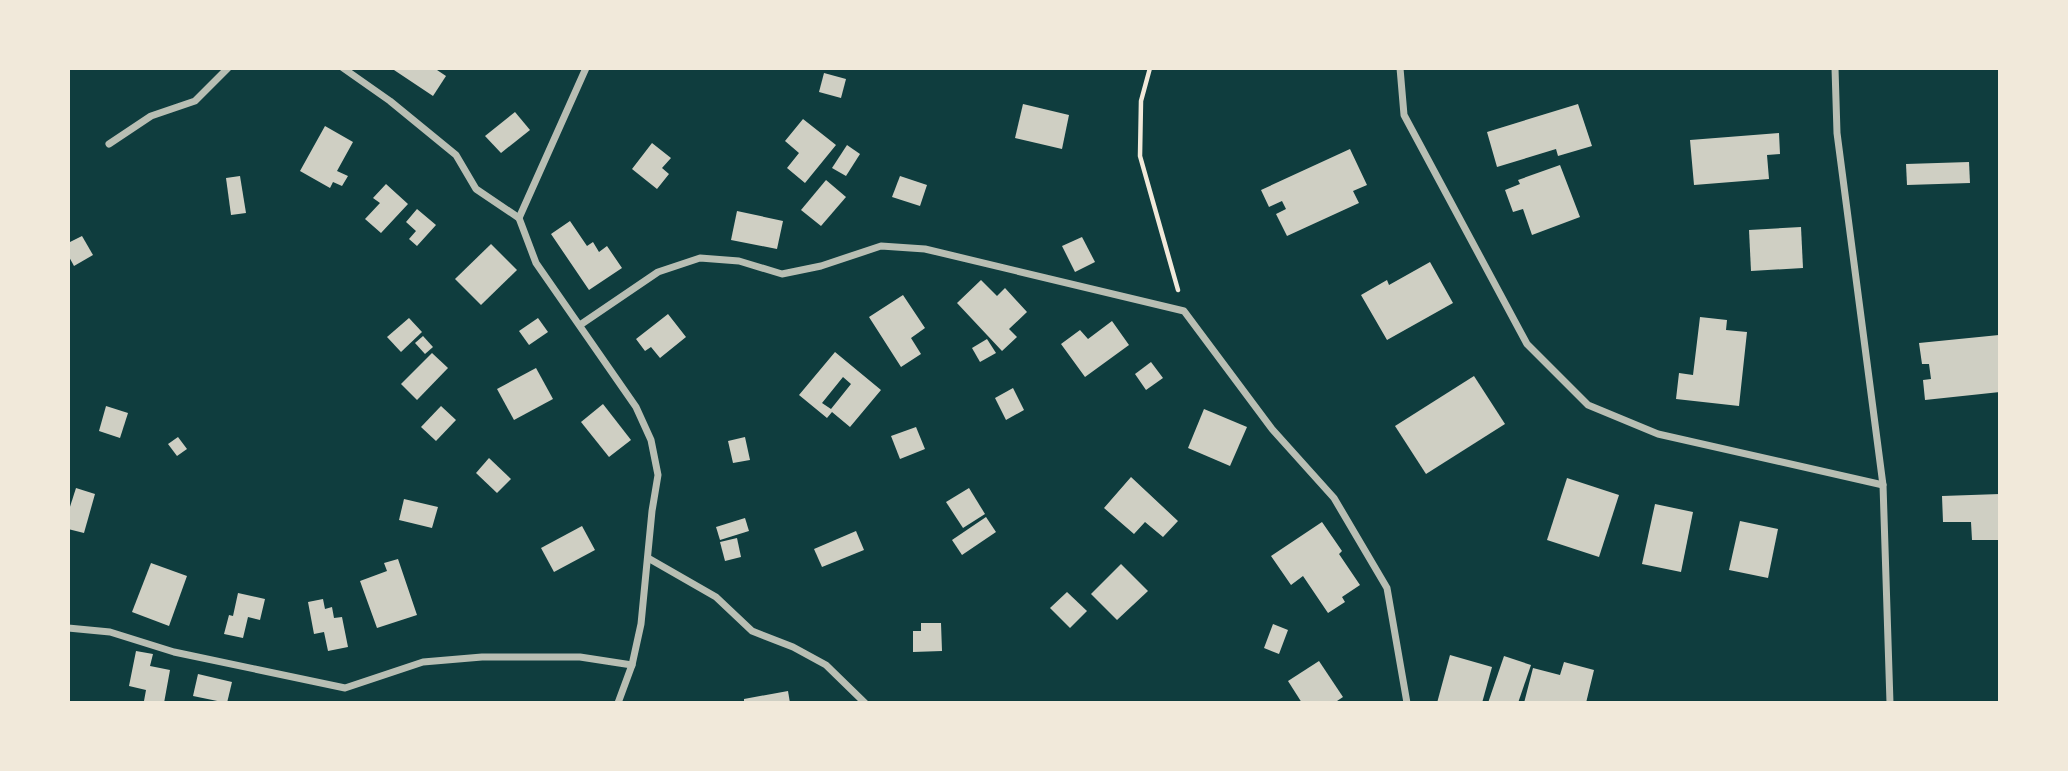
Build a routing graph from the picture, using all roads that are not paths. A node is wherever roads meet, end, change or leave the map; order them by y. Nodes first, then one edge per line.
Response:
1 (228, 68) edge
2 (343, 68) edge
3 (586, 68) edge
4 (1400, 68) edge
5 (1835, 68) edge
6 (109, 145) dead end
7 (519, 218) junction
8 (580, 325) junction
9 (1883, 485) junction
10 (648, 558) junction
11 (68, 628) edge
12 (632, 664) junction
13 (618, 703) edge
14 (865, 703) edge
15 (1408, 703) edge
16 (1889, 703) edge

1 - 6 street
2 - 7 street
3 - 7 street
4 - 9 street
5 - 9 street
7 - 8 street
8 - 10 street
8 - 15 street
9 - 16 street
10 - 12 street
10 - 14 street
11 - 12 street
12 - 13 street

